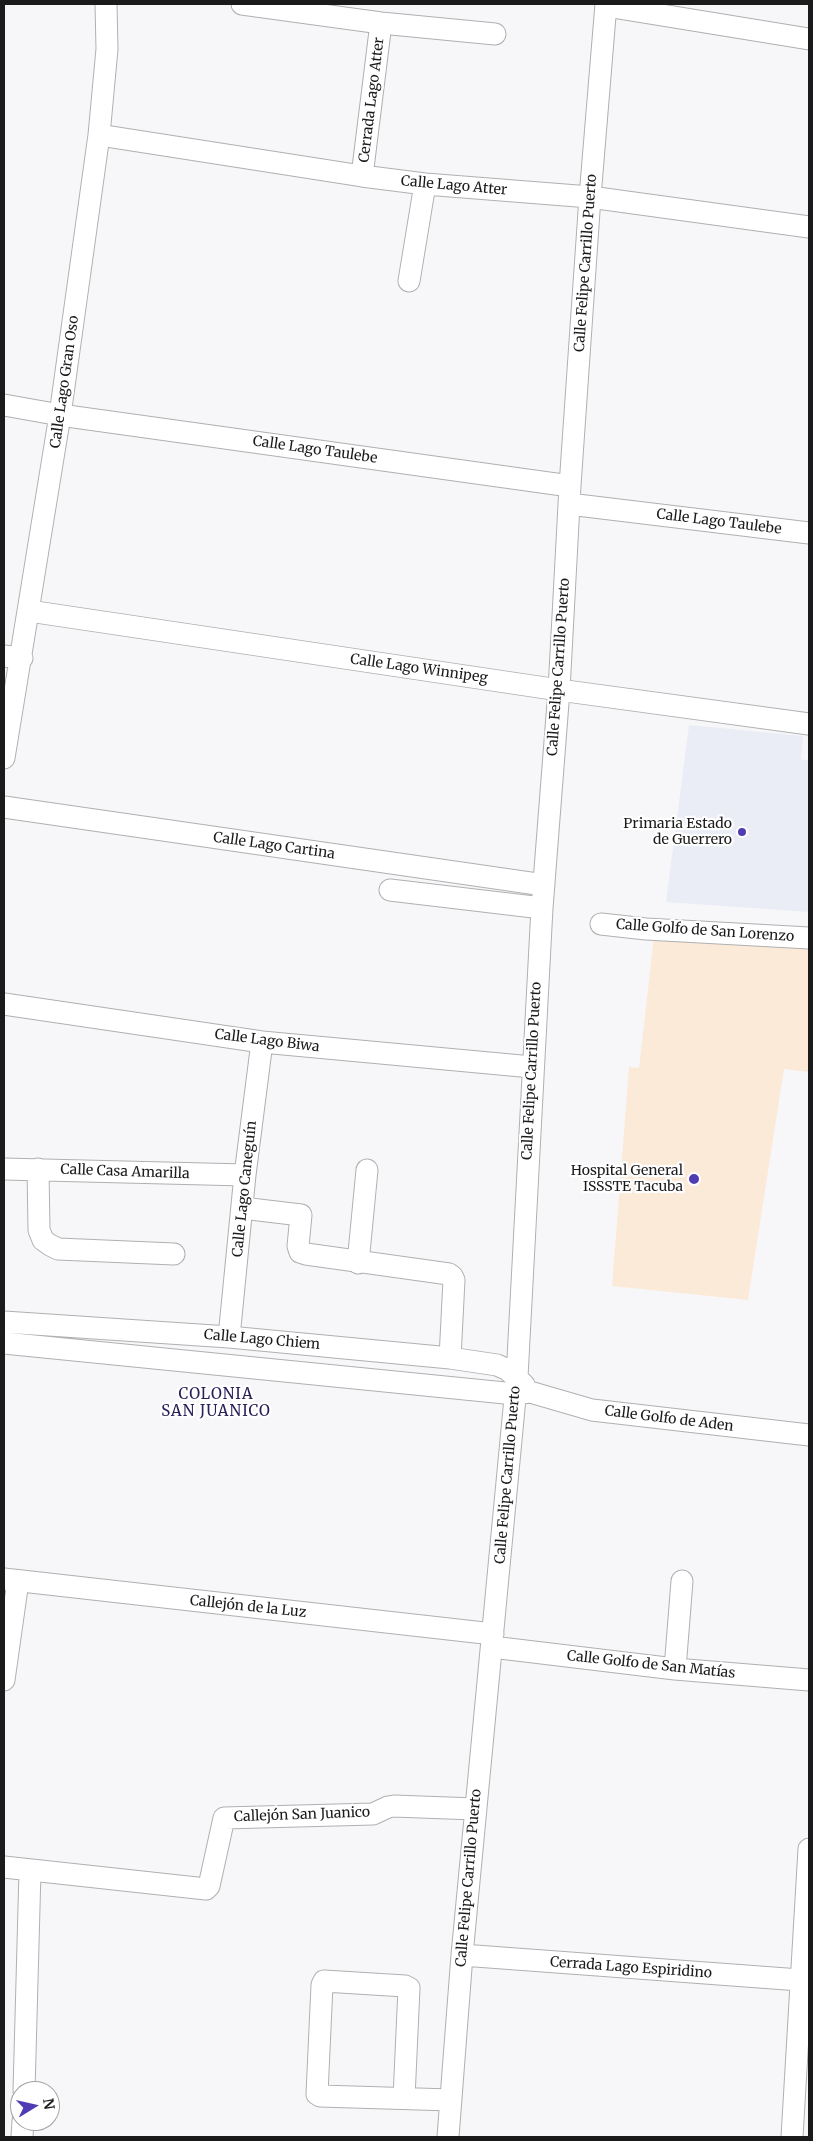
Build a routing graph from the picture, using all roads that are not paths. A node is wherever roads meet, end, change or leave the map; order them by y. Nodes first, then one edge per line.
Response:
1 (106, 4) edge
2 (242, 4) edge
3 (606, 5) edge
4 (381, 23) junction
5 (495, 34) dead end
6 (809, 39) edge
7 (99, 135) junction
8 (362, 176) junction
9 (425, 184) junction
10 (590, 197) junction
11 (809, 227) edge
12 (408, 281) dead end
13 (4, 405) edge
14 (60, 415) junction
15 (570, 495) junction
16 (809, 533) edge
17 (29, 611) junction
18 (13, 657) edge
19 (559, 690) junction
20 (809, 724) edge
21 (4, 758) edge
22 (4, 807) edge
23 (544, 885) junction
24 (390, 890) dead end
25 (542, 908) junction
26 (600, 924) dead end
27 (809, 938) edge
28 (4, 1004) edge
29 (262, 1042) junction
30 (532, 1067) junction
31 (4, 1168) edge
32 (38, 1170) junction
33 (367, 1170) dead end
34 (245, 1175) junction
35 (242, 1208) junction
36 (174, 1254) dead end
37 (358, 1263) junction
38 (4, 1322) edge
39 (229, 1337) junction
40 (4, 1343) edge
41 (450, 1358) junction
42 (521, 1388) junction
43 (809, 1436) edge
44 (11, 1580) edge
45 (682, 1581) dead end
46 (493, 1640) junction
47 (675, 1669) junction
48 (4, 1680) edge
49 (809, 1680) edge
50 (476, 1809) junction
51 (809, 1849) edge
52 (4, 1867) edge
53 (30, 1871) junction
54 (462, 1955) junction
55 (800, 1980) junction
56 (24, 2081) edge
57 (404, 2098) junction
58 (451, 2100) junction
59 (448, 2137) edge
60 (792, 2137) edge

1 - 7 street, Calle Lago Gran Oso
2 - 4 street, Cerrada Lago Atter
3 - 6 street
3 - 10 street, Calle Felipe Carrillo Puerto
4 - 5 street, Cerrada Lago Atter
4 - 8 street, Cerrada Lago Atter
7 - 8 street, Calle Lago Atter
7 - 14 street, Calle Lago Gran Oso
8 - 9 street, Calle Lago Atter
9 - 10 street, Calle Lago Atter
9 - 12 street
10 - 11 street, Calle Lago Atter
10 - 15 street, Calle Felipe Carrillo Puerto
13 - 14 street, Calle Lago Taulebe
14 - 15 street, Calle Lago Taulebe
14 - 17 street, Calle Lago Gran Oso
15 - 16 street, Calle Lago Taulebe
15 - 19 street, Calle Felipe Carrillo Puerto
17 - 18 street, Calle Lago Gran Oso
17 - 19 street, Calle Lago Winnipeg
18 - 21 street, Calle Lago Gran Oso
19 - 20 street, Calle Lago Winnipeg
19 - 23 street, Calle Felipe Carrillo Puerto
22 - 23 street, Calle Lago Cartina
23 - 25 street, Calle Felipe Carrillo Puerto
24 - 25 street
25 - 30 street, Calle Felipe Carrillo Puerto
26 - 27 street, Calle Golfo de San Lorenzo
28 - 29 street, Calle Lago Biwa
29 - 30 street, Calle Lago Biwa
29 - 34 street, Calle Lago Caneguín
30 - 42 street, Calle Felipe Carrillo Puerto
31 - 32 street, Calle Casa Amarilla
32 - 34 street, Calle Casa Amarilla
32 - 36 street
33 - 37 street
34 - 35 street, Calle Lago Caneguín
35 - 37 street
35 - 39 street, Calle Lago Caneguín
37 - 41 street
38 - 39 street, Calle Lago Chiem
39 - 41 street, Calle Lago Chiem
40 - 42 street, Calle Lago Chiem
41 - 42 street, Calle Lago Chiem
42 - 43 street, Calle Golfo de Aden
42 - 46 street, Calle Felipe Carrillo Puerto
44 - 46 street, Callejón de la Luz
44 - 48 street
45 - 47 street
46 - 47 street, Calle Golfo de San Matías
46 - 50 street, Calle Felipe Carrillo Puerto
47 - 49 street, Calle Golfo de San Matías
50 - 53 street, Callejón San Juanico
50 - 54 street, Calle Felipe Carrillo Puerto
51 - 55 street
52 - 53 street, Callejón San Juanico
53 - 56 street
54 - 55 street, Cerrada Lago Espiridino
54 - 58 street, Calle Felipe Carrillo Puerto
55 - 60 street
57 - 57 street
57 - 58 street
58 - 59 street, Calle Felipe Carrillo Puerto

